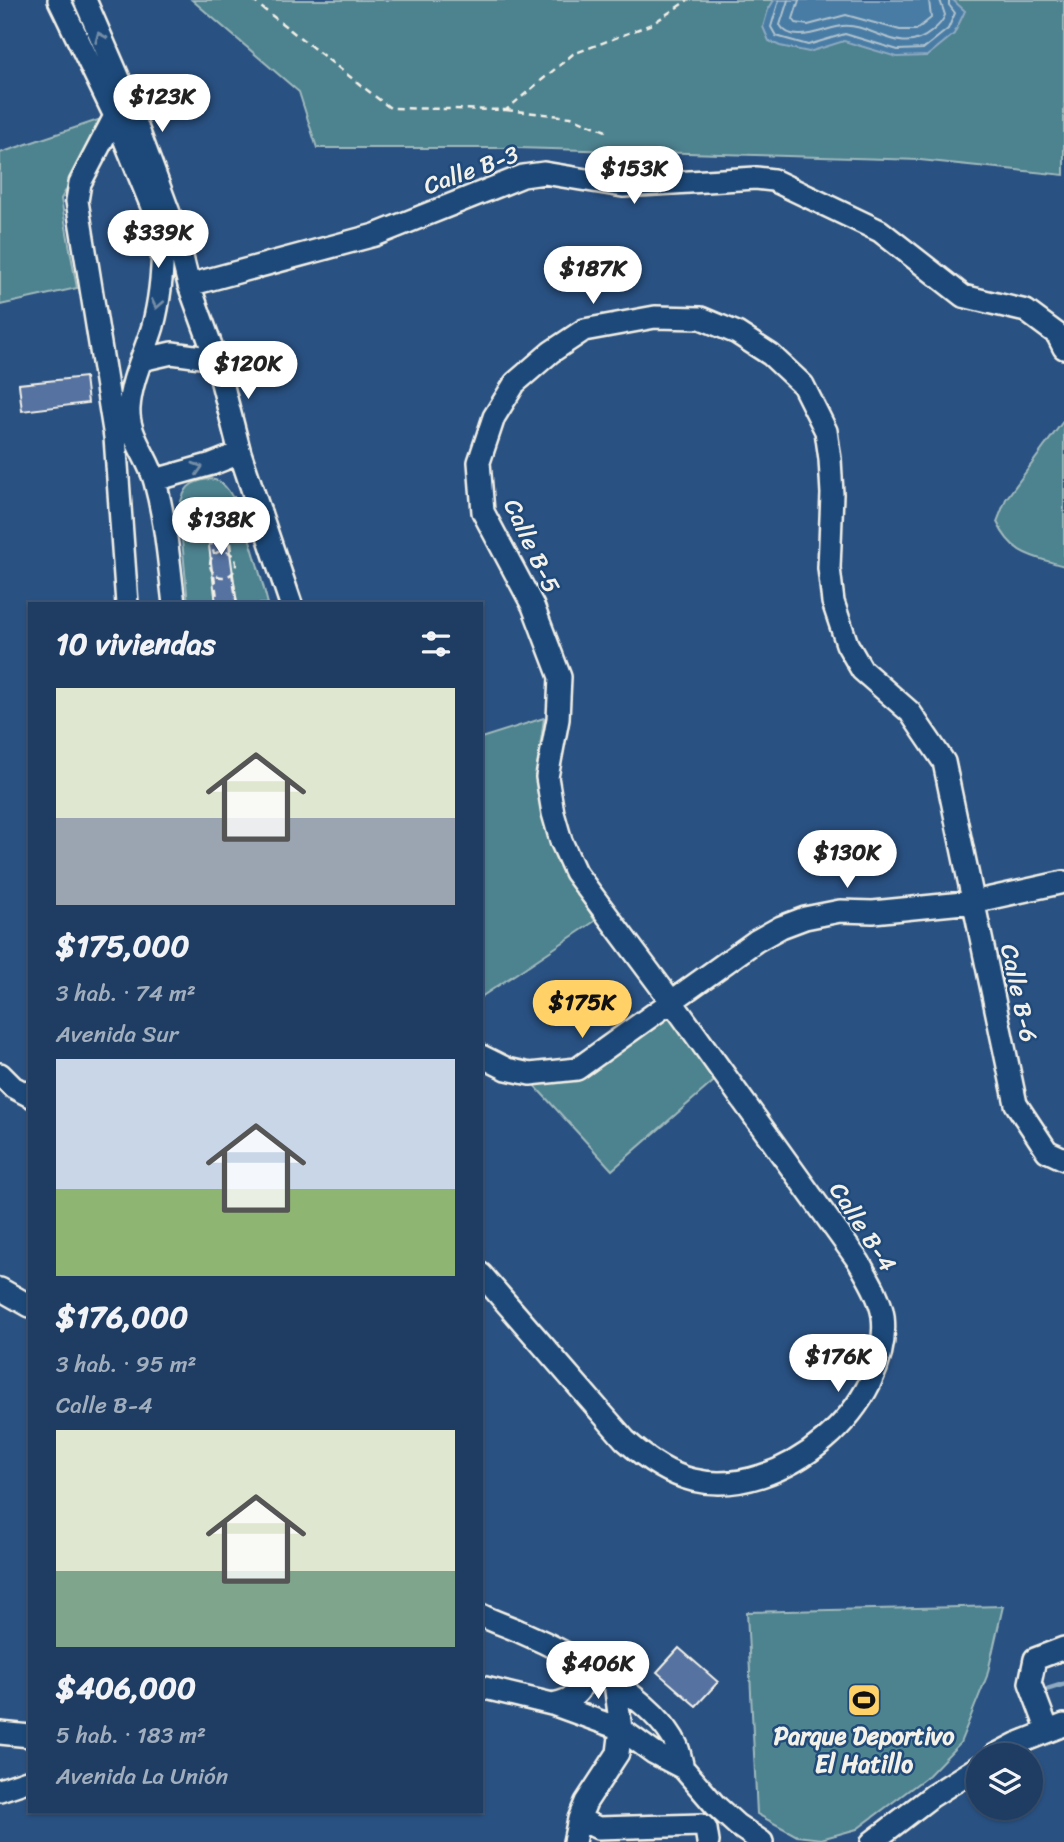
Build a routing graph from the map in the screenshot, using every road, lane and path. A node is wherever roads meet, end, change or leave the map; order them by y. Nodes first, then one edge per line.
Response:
1 (59, 0) edge
2 (85, 0) edge
3 (252, 0) edge
4 (688, 0) edge
5 (506, 110) junction
6 (115, 116) junction
7 (606, 131) dead end
8 (163, 236) junction
9 (190, 285) junction
10 (1064, 348) edge
11 (216, 359) junction
12 (141, 360) junction
13 (240, 453) junction
14 (155, 481) junction
15 (240, 494) dead end
16 (223, 505) junction
17 (229, 519) junction
18 (207, 525) junction
19 (214, 554) junction
20 (232, 555) junction
21 (232, 573) junction
22 (213, 574) junction
23 (127, 602) edge
24 (174, 602) edge
25 (220, 602) edge
26 (236, 602) edge
27 (290, 602) edge
28 (1064, 882) edge
29 (974, 902) junction
30 (672, 1002) junction
31 (483, 1057) edge
32 (0, 1074) edge
33 (28, 1096) edge
34 (1064, 1159) edge
35 (483, 1276) edge
36 (0, 1289) edge
37 (28, 1305) edge
38 (486, 1620) edge
39 (1064, 1648) edge
40 (578, 1660) junction
41 (615, 1683) junction
42 (483, 1687) edge
43 (552, 1704) junction
44 (1056, 1728) edge
45 (621, 1729) junction
46 (0, 1733) edge
47 (28, 1736) edge
48 (1022, 1743) edge
49 (683, 1768) junction
50 (966, 1775) edge
51 (28, 1781) edge
52 (0, 1790) edge
53 (579, 1819) junction
54 (705, 1833) edge
55 (574, 1842) edge
56 (762, 1842) edge
57 (872, 1842) edge

1 - 6 street
9 -> 2 street
3 - 5 path
4 - 5 path
5 - 7 path
6 - 8 street
6 - 23 street
8 - 9 street
8 -> 12 street
9 - 10 street, Calle B-3
9 - 11 street
11 - 12 street
11 - 13 street
12 - 14 street
14 -> 13 street
13 - 27 street
14 - 24 street
15 - 16 path
16 - 17 path
16 - 18 path
17 - 18 path
17 - 20 path
18 - 19 path
19 - 20 path
19 - 22 path
20 - 21 path
21 - 22 path
21 - 26 path
22 - 25 path
28 - 29 street
29 - 30 street
29 - 30 street, Calle B-5
29 - 34 street, Calle B-6
30 - 31 street
30 - 35 street, Calle B-4
32 - 33 street
36 - 37 street
38 - 40 street
39 - 44 street
40 - 41 street
40 - 43 street
41 - 45 street
41 - 49 street
42 - 43 street
43 - 45 street
44 - 48 street
45 - 49 street
45 - 53 street
46 - 47 street
49 - 56 street
50 - 57 street
51 - 52 street
53 - 54 street
53 - 55 street

